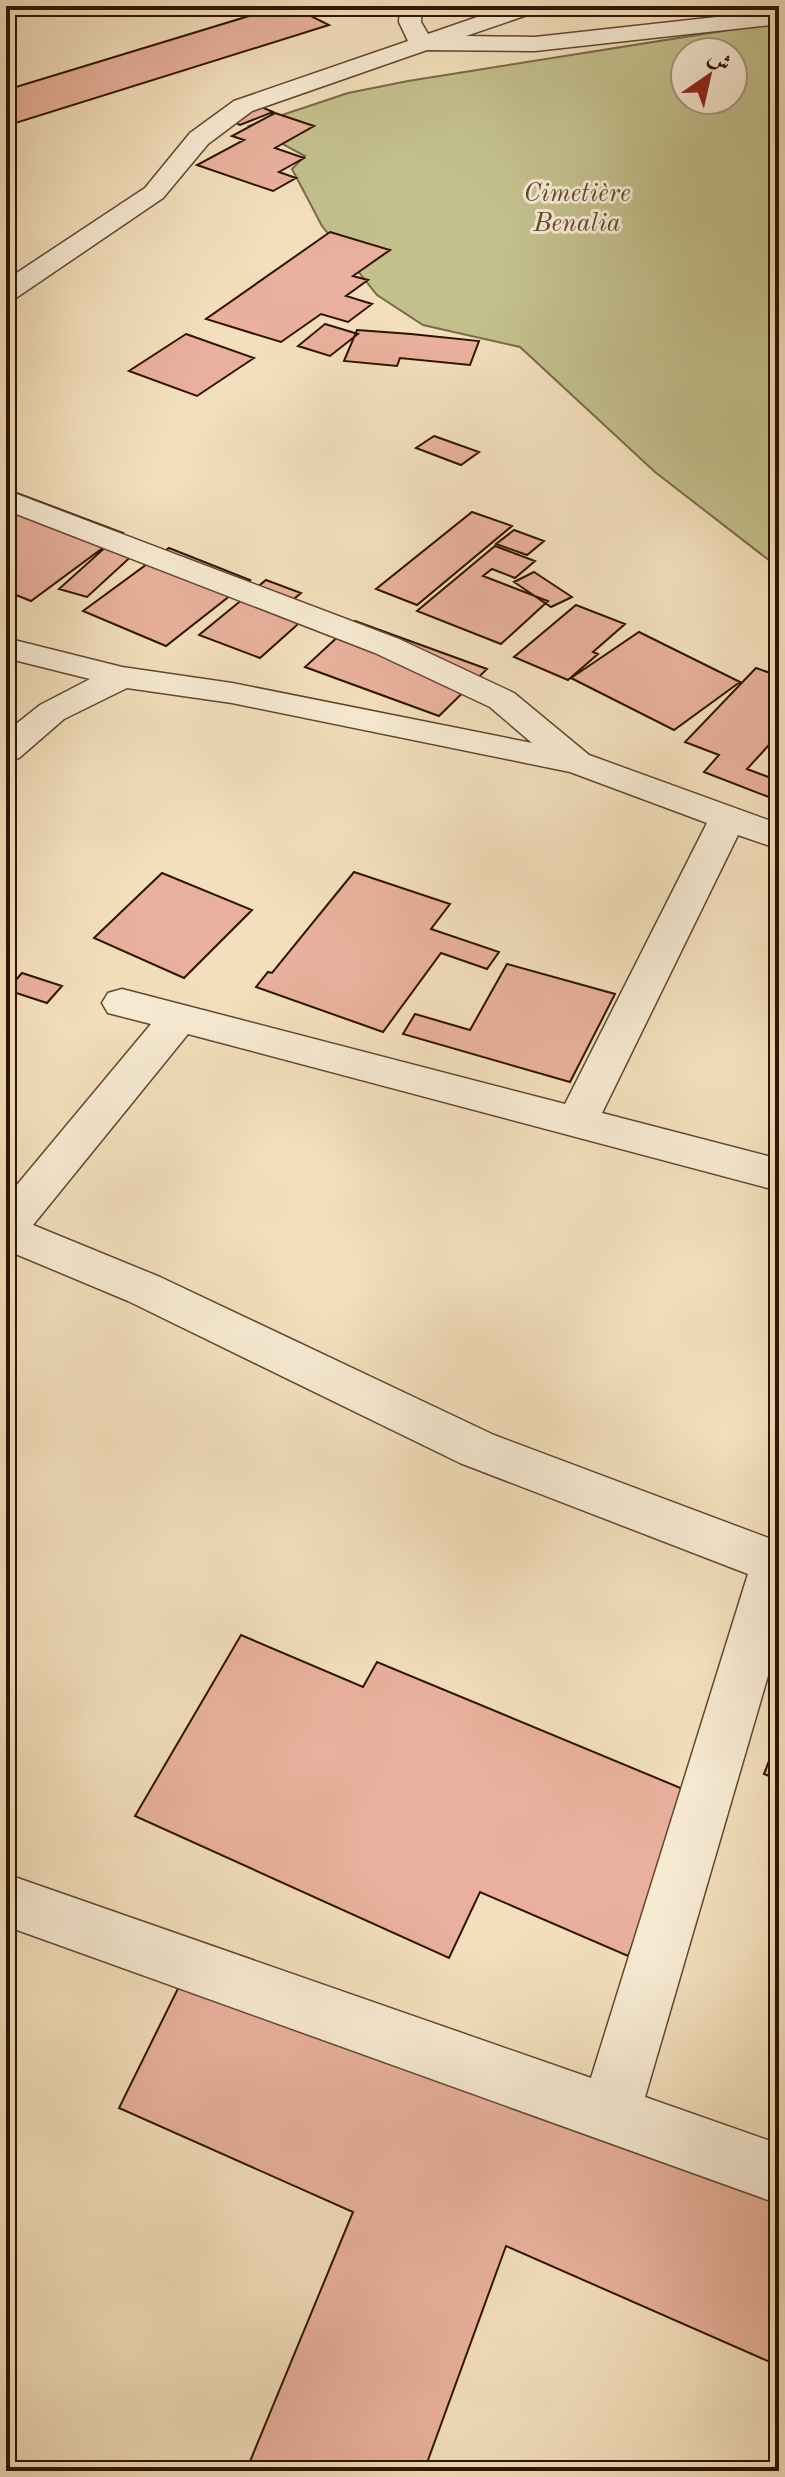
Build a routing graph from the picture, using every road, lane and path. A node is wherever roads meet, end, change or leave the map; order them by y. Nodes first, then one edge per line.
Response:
1 (411, 6) edge
2 (531, 6) edge
3 (779, 17) edge
4 (421, 43) junction
5 (6, 292) edge
6 (6, 499) edge
7 (6, 648) edge
8 (122, 677) junction
9 (6, 750) edge
10 (579, 763) junction
11 (728, 818) junction
12 (779, 837) edge
13 (122, 1003) dead end
14 (179, 1018) junction
15 (576, 1123) junction
16 (779, 1175) edge
17 (6, 1230) edge
18 (778, 1564) edge
19 (6, 1900) edge
20 (610, 2114) junction
21 (779, 2174) edge

1 - 4 street
2 - 4 street
3 - 4 street
4 - 5 street
6 - 10 street
7 - 8 street
8 - 9 street
8 - 10 street
10 - 11 street
11 - 12 street
11 - 15 street
13 - 14 street
14 - 15 street
14 - 17 street
15 - 16 street
17 - 18 street
18 - 20 street
19 - 20 street
20 - 21 street

